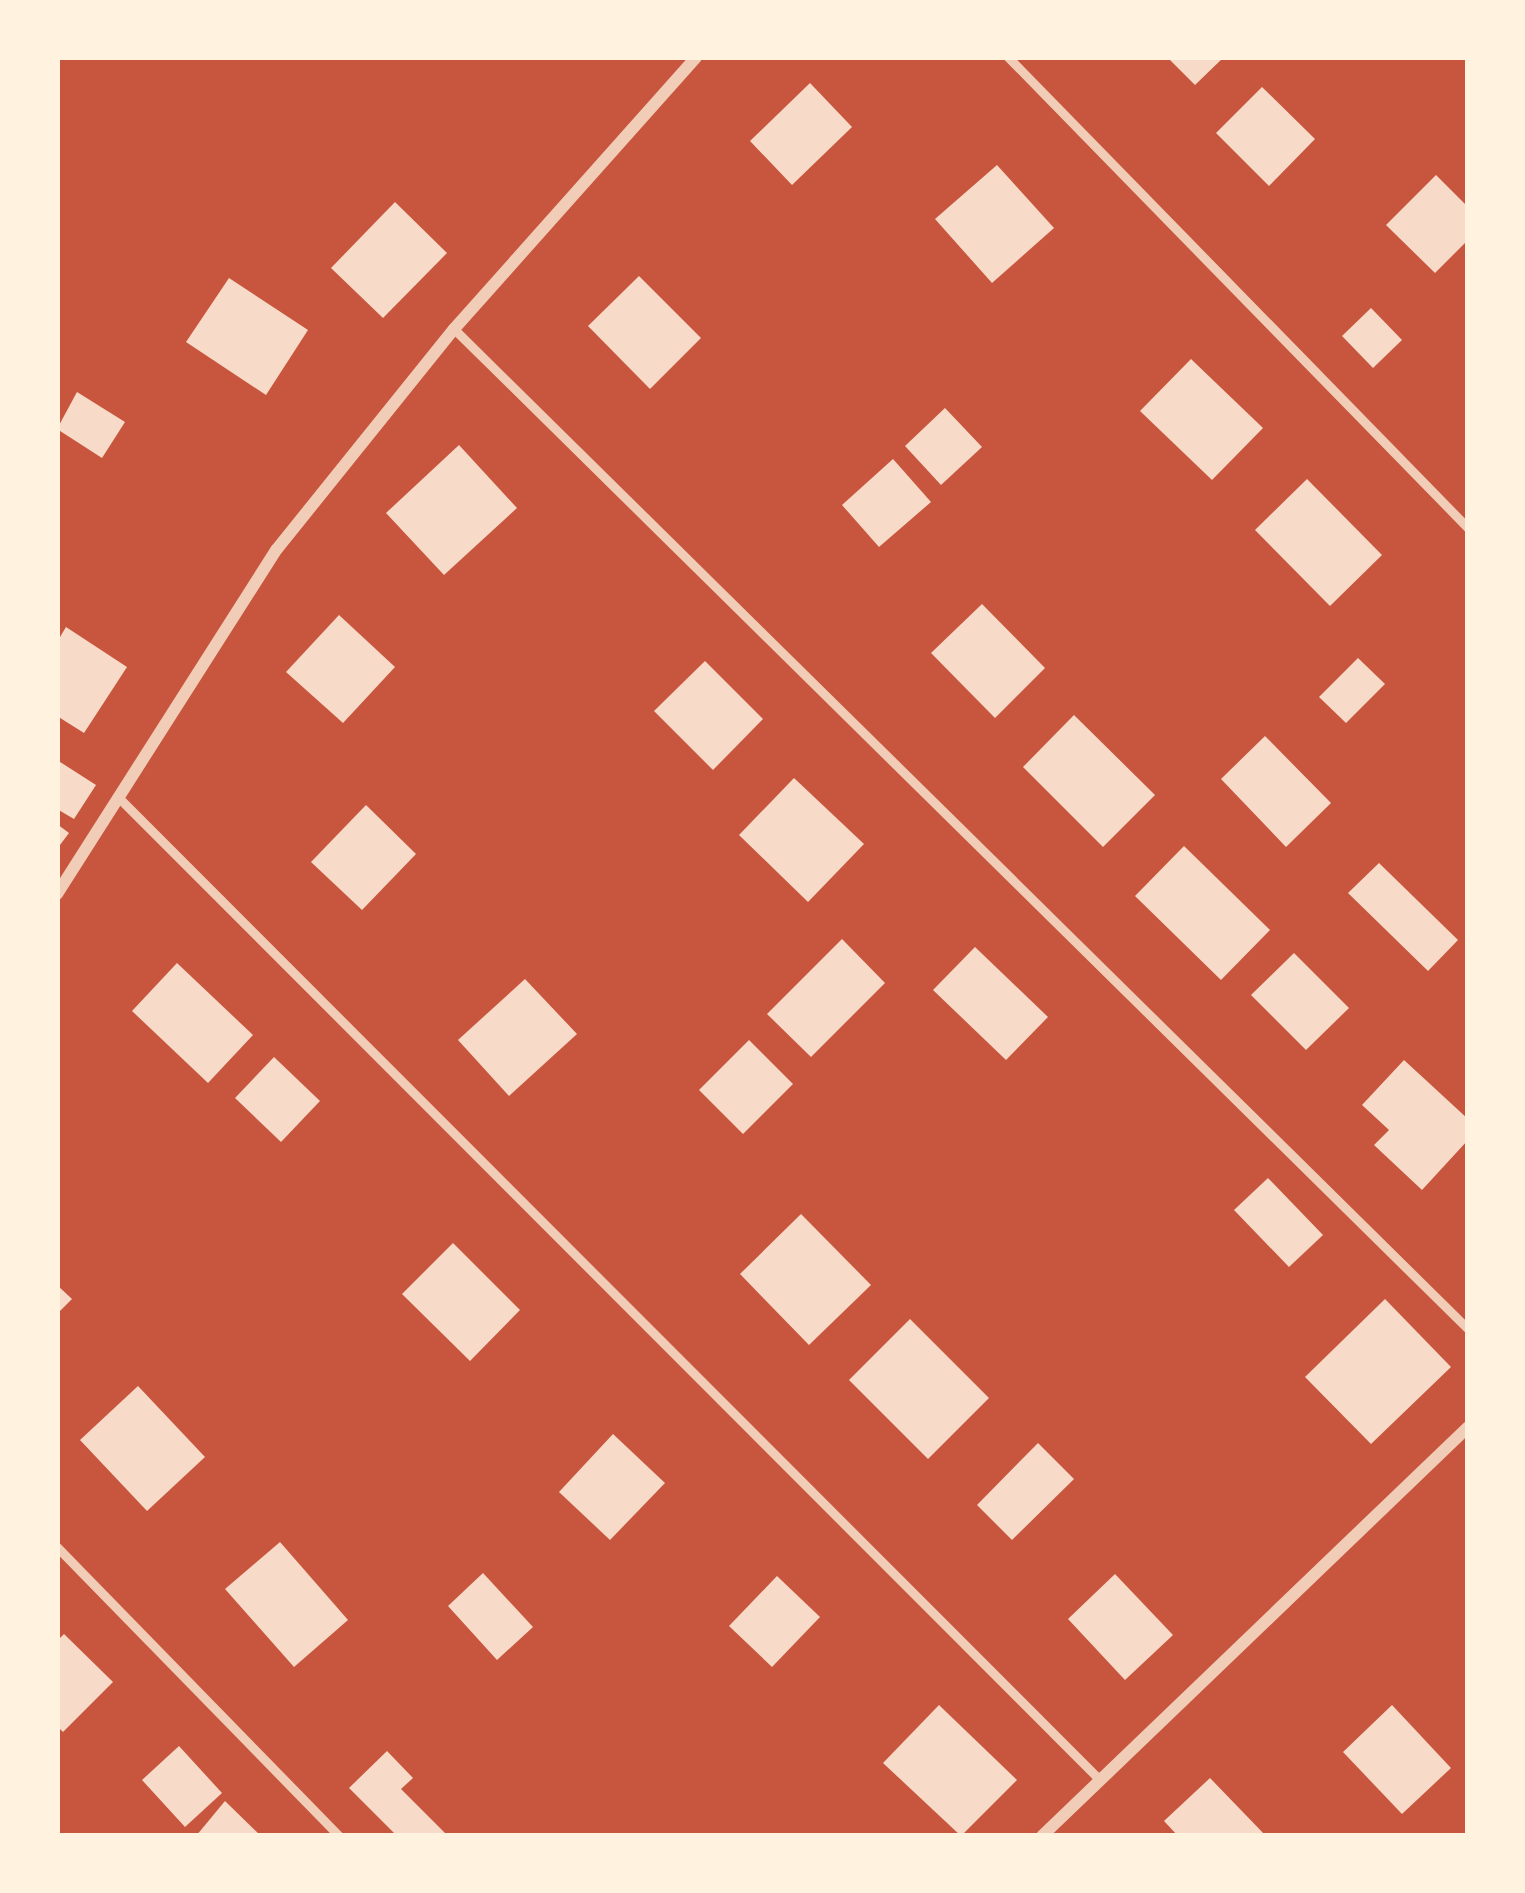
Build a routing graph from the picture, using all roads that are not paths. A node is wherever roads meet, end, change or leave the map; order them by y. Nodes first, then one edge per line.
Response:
1 (696, 57) edge
2 (1008, 57) edge
3 (454, 329) junction
4 (1468, 527) edge
5 (121, 800) junction
6 (57, 894) edge
7 (1468, 1330) edge
8 (1468, 1427) edge
9 (57, 1547) edge
10 (1099, 1779) junction
11 (339, 1836) edge
12 (1042, 1836) edge

1 - 3 street
2 - 4 lane
3 - 5 street
3 - 7 lane
5 - 6 street
5 - 10 lane
8 - 10 street
9 - 11 lane
10 - 12 street

